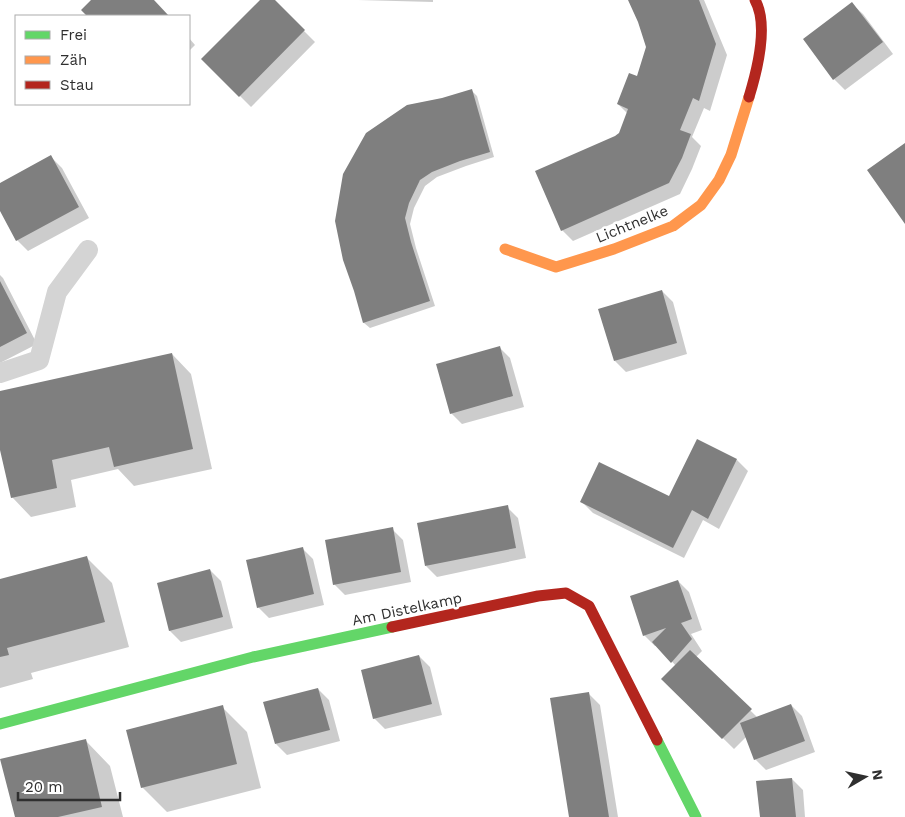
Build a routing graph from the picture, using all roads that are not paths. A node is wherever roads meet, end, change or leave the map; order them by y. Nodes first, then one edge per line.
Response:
1 (756, 0) edge
2 (505, 249) dead end
3 (88, 250) dead end
4 (0, 373) edge
5 (0, 724) edge
6 (696, 817) edge

1 - 2 street, Lichtnelke
3 - 4 lane
5 - 6 street, Am Distelkamp

